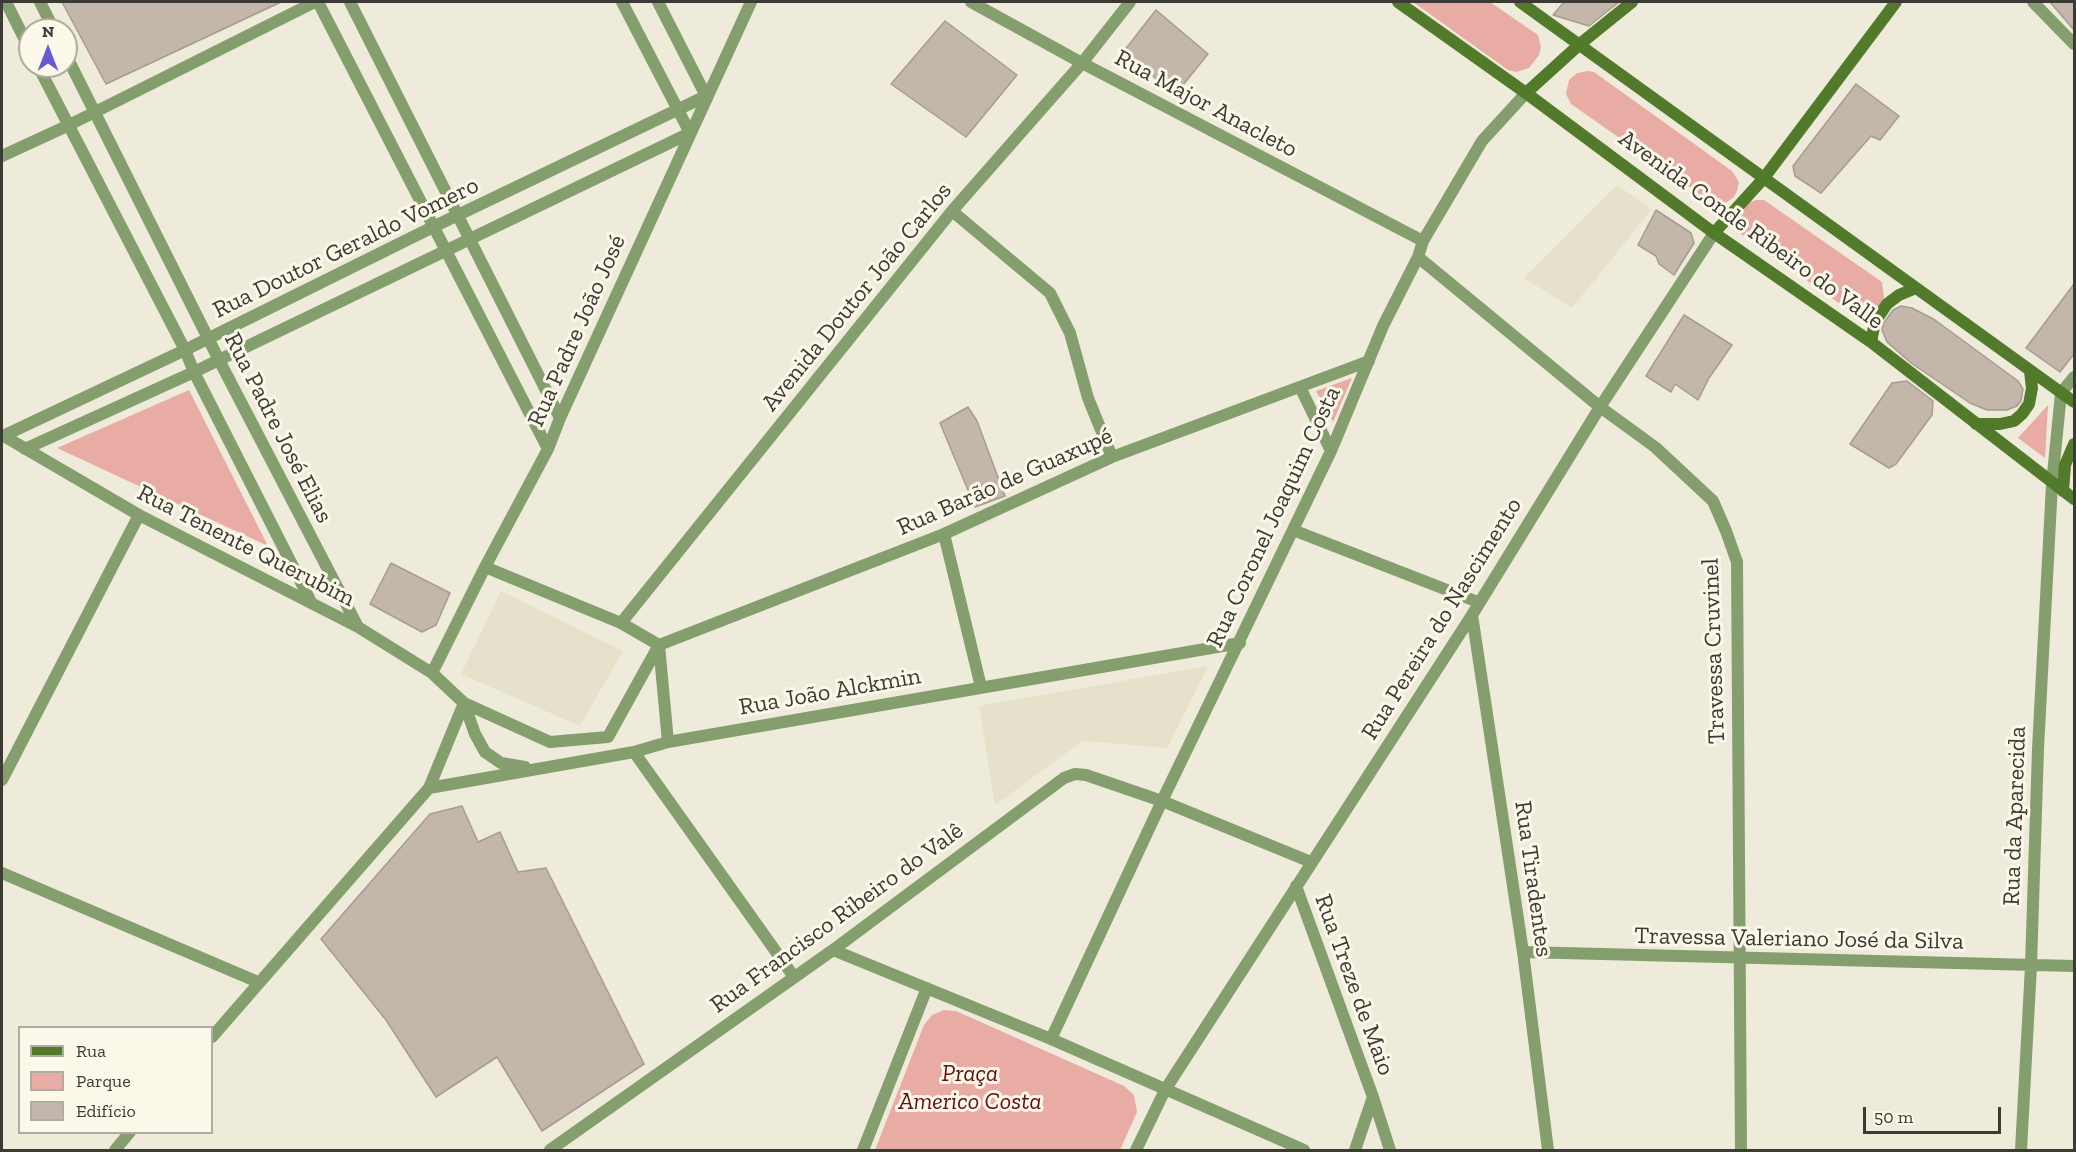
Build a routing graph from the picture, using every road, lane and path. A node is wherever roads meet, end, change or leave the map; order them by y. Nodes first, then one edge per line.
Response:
1 (6, 2) edge
2 (40, 2) edge
3 (317, 2) edge
4 (350, 2) edge
5 (622, 2) edge
6 (658, 2) edge
7 (751, 2) edge
8 (971, 2) edge
9 (1130, 2) edge
10 (1398, 2) edge
11 (1520, 2) edge
12 (1632, 2) edge
13 (1896, 2) edge
14 (2033, 2) edge
15 (48, 18) edge
16 (18, 26) edge
17 (1580, 44) junction
18 (2074, 44) edge
19 (1082, 63) junction
20 (44, 78) edge
21 (77, 78) edge
22 (1526, 93) junction
23 (706, 96) junction
24 (93, 111) junction
25 (678, 111) junction
26 (67, 126) junction
27 (690, 133) junction
28 (2, 156) edge
29 (1764, 178) junction
30 (952, 211) junction
31 (458, 216) junction
32 (433, 226) junction
33 (1714, 233) junction
34 (469, 238) junction
35 (1423, 241) junction
36 (446, 251) junction
37 (1418, 257) junction
38 (1916, 288) junction
39 (208, 338) junction
40 (1871, 342) junction
41 (185, 350) junction
42 (219, 360) junction
43 (1369, 361) junction
44 (2030, 371) junction
45 (194, 372) junction
46 (2074, 377) edge
47 (1300, 387) junction
48 (2061, 393) junction
49 (2074, 402) edge
50 (1600, 407) junction
51 (560, 418) junction
52 (1976, 424) junction
53 (2, 435) edge
54 (2074, 444) edge
55 (25, 449) junction
56 (548, 449) junction
57 (1331, 451) junction
58 (1113, 457) junction
59 (2057, 488) junction
60 (2074, 499) edge
61 (140, 515) junction
62 (1293, 530) junction
63 (944, 534) junction
64 (485, 567) junction
65 (1478, 602) junction
66 (311, 603) junction
67 (1472, 615) junction
68 (621, 623) junction
69 (358, 627) junction
70 (1240, 643) junction
71 (658, 645) junction
72 (432, 673) junction
73 (981, 687) junction
74 (464, 703) junction
75 (668, 742) junction
76 (634, 752) junction
77 (532, 769) junction
78 (2, 780) edge
79 (429, 788) junction
80 (1162, 801) junction
81 (1311, 862) junction
82 (2, 873) edge
83 (1296, 886) junction
84 (833, 950) junction
85 (1523, 952) junction
86 (1738, 959) junction
87 (2031, 966) junction
88 (2074, 966) edge
89 (794, 977) junction
90 (258, 982) junction
91 (927, 988) junction
92 (213, 1036) edge
93 (1051, 1039) junction
94 (1165, 1090) junction
95 (1373, 1097) junction
96 (128, 1134) edge
97 (115, 1150) edge
98 (550, 1150) edge
99 (863, 1150) edge
100 (1136, 1150) edge
101 (1304, 1150) edge
102 (1355, 1150) edge
103 (1390, 1150) edge
104 (1548, 1150) edge
105 (1741, 1150) edge
106 (2021, 1150) edge

1 - 16 street
2 - 15 street
3 - 24 street
3 - 32 street
4 - 31 street
5 - 25 street
6 - 23 street
7 - 23 street, Rua Padre João José
8 - 19 street, Rua Major Anacleto
9 - 19 street, Avenida Doutor João Carlos
10 - 22 main road, Avenida Conde Ribeiro do Valle
11 - 17 main road, Avenida Conde Ribeiro do Valle
12 - 17 main road, Rua Coronel Joaquim Costa
13 - 29 main road, Rua Pereira do Nascimento
14 - 18 street
17 - 22 main road, Rua Coronel Joaquim Costa
17 - 29 main road, Avenida Conde Ribeiro do Valle
19 - 30 street, Avenida Doutor João Carlos
19 - 35 street, Rua Major Anacleto
20 - 26 street, Rua Padre José Elias
21 - 24 street, Rua Padre José Elias
22 - 33 main road, Avenida Conde Ribeiro do Valle
22 - 35 street, Rua Coronel Joaquim Costa
23 - 25 street, Rua Doutor Geraldo Vomero
23 - 27 street, Rua Padre João José
24 - 26 street
24 - 39 street, Rua Padre José Elias
25 - 27 street
25 - 31 street, Rua Doutor Geraldo Vomero
26 - 28 street
26 - 41 street, Rua Padre José Elias
27 - 34 street, Rua Doutor Geraldo Vomero
27 - 51 street, Rua Padre João José
29 - 33 main road, Rua Pereira do Nascimento
29 - 38 main road, Avenida Conde Ribeiro do Valle
30 - 58 street
30 - 68 street, Avenida Doutor João Carlos
31 - 32 street, Rua Doutor Geraldo Vomero
31 - 34 street
32 - 36 street
32 - 39 street, Rua Doutor Geraldo Vomero
33 - 40 main road, Avenida Conde Ribeiro do Valle
33 - 50 street, Rua Pereira do Nascimento
34 - 36 street, Rua Doutor Geraldo Vomero
34 - 51 street
35 - 37 street, Rua Coronel Joaquim Costa
36 - 42 street, Rua Doutor Geraldo Vomero
36 - 56 street
37 - 43 street, Rua Coronel Joaquim Costa
37 - 50 street, Travessa Cruvinel
38 - 40 main road
38 - 44 main road, Avenida Conde Ribeiro do Valle
39 - 41 street, Rua Doutor Geraldo Vomero
39 - 42 street, Rua Padre José Elias
40 - 52 main road, Avenida Conde Ribeiro do Valle
41 - 45 street, Rua Padre José Elias
41 - 53 street, Rua Doutor Geraldo Vomero
42 - 45 street, Rua Doutor Geraldo Vomero
42 - 69 street, Rua Padre José Elias
43 - 47 street, Rua Barão de Guaxupé
43 - 57 street, Rua Coronel Joaquim Costa
44 - 48 main road, Avenida Conde Ribeiro do Valle
44 - 52 main road
45 - 55 street, Rua Doutor Geraldo Vomero
45 - 66 street, Rua Padre José Elias
46 - 48 street
47 - 57 street
47 - 58 street, Rua Barão de Guaxupé
48 - 49 main road, Avenida Conde Ribeiro do Valle
48 - 59 street, Rua da Aparecida
50 - 65 street, Rua Pereira do Nascimento
50 - 86 street, Travessa Cruvinel
51 - 56 street, Rua Padre João José
52 - 59 main road, Avenida Conde Ribeiro do Valle
53 - 55 street, Rua Tenente Querubim
54 - 59 main road
55 - 61 street, Rua Tenente Querubim
56 - 64 street, Rua Padre João José
57 - 62 street, Rua Coronel Joaquim Costa
58 - 63 street, Rua Barão de Guaxupé
59 - 60 main road, Avenida Conde Ribeiro do Valle
59 - 87 street, Rua da Aparecida
61 - 66 street, Rua Tenente Querubim
61 - 78 street
62 - 65 street
62 - 70 street, Rua Coronel Joaquim Costa
63 - 71 street, Rua Barão de Guaxupé
63 - 73 street
64 - 68 street
64 - 72 street, Rua Padre João José
65 - 67 street, Rua Pereira do Nascimento
66 - 69 street, Rua Tenente Querubim
67 - 81 street, Rua Pereira do Nascimento
67 - 85 street, Rua Tiradentes
68 - 71 street
69 - 72 street, Rua Tenente Querubim
70 - 73 street, Rua João Alckmin
70 - 80 street, Rua Coronel Joaquim Costa
71 - 74 street
71 - 75 street
72 - 74 street, Rua Tenente Querubim
73 - 75 street, Rua João Alckmin
74 - 77 street
74 - 79 street
75 - 76 street, Rua João Alckmin
76 - 77 street, Rua João Alckmin
76 - 89 street
77 - 79 street, Rua João Alckmin
79 - 90 street
80 - 81 street, Rua Francisco Ribeiro do Valê
80 - 84 street, Rua Francisco Ribeiro do Valê
80 - 93 street, Rua Coronel Joaquim Costa
81 - 83 street, Rua Pereira do Nascimento
82 - 90 street
83 - 94 street, Rua Pereira do Nascimento
83 - 95 street, Rua Treze de Maio
84 - 89 street, Rua Francisco Ribeiro do Valê
84 - 91 street
85 - 86 street, Travessa Valeriano José da Silva
85 - 104 street, Rua Tiradentes
86 - 87 street, Travessa Valeriano José da Silva
86 - 105 street, Travessa Cruvinel
87 - 88 street, Travessa Valeriano José da Silva
87 - 106 street, Rua da Aparecida
89 - 98 street, Rua Francisco Ribeiro do Valê
90 - 92 street
91 - 93 street
91 - 99 street
93 - 94 street
94 - 100 street, Rua Pereira do Nascimento
94 - 101 street
95 - 102 street, Rua Treze de Maio
95 - 103 street, Rua Treze de Maio
96 - 97 street

